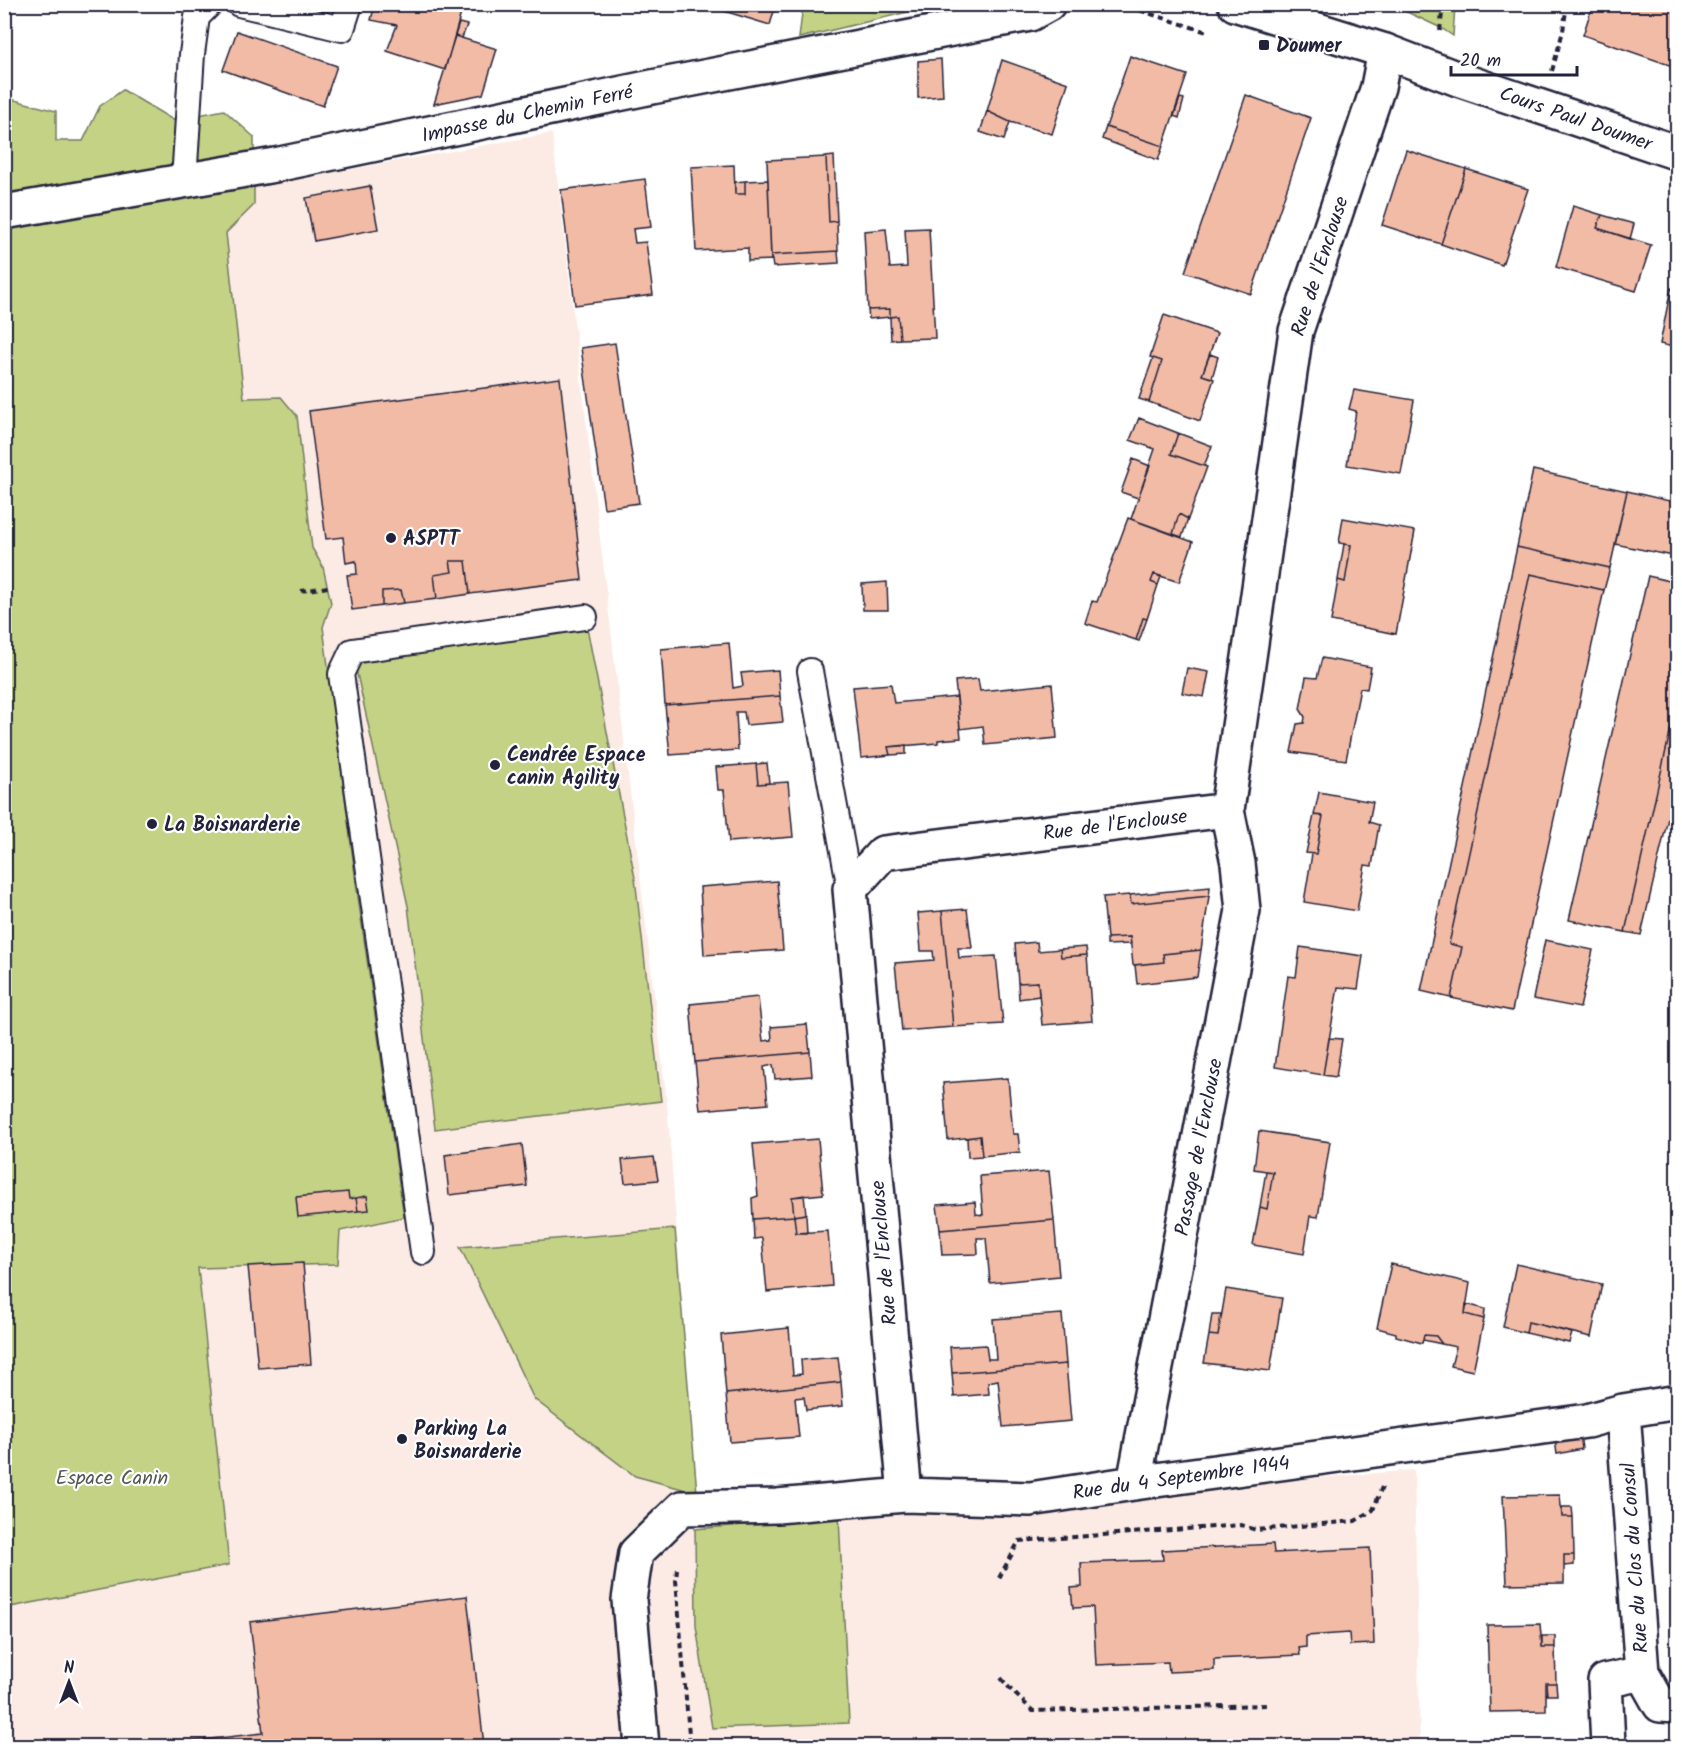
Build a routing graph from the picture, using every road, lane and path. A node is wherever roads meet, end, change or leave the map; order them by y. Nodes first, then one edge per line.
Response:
1 (210, 4) edge
2 (239, 4) edge
3 (350, 4) edge
4 (1048, 4) edge
5 (1235, 4) edge
6 (1443, 4) edge
7 (1567, 4) edge
8 (1440, 35) dead end
9 (1385, 51) junction
10 (1539, 106) junction
11 (1677, 153) edge
12 (184, 181) junction
13 (4, 212) edge
14 (328, 586) dead end
15 (301, 591) dead end
16 (585, 617) dead end
17 (810, 671) dead end
18 (1227, 810) junction
19 (850, 889) junction
20 (423, 1252) dead end
21 (1677, 1402) edge
22 (1623, 1411) junction
23 (1389, 1448) junction
24 (1134, 1483) junction
25 (905, 1495) junction
26 (682, 1508) junction
27 (999, 1578) dead end
28 (1642, 1673) junction
29 (1001, 1678) dead end
30 (1267, 1705) dead end
31 (1677, 1706) edge
32 (642, 1746) edge
33 (690, 1746) edge
34 (1608, 1746) edge

1 - 12 lane
2 - 3 lane
4 - 12 street, Impasse du Chemin Ferré
5 - 9 street, Cours Paul Doumer
6 - 8 path
7 - 10 path
9 - 10 street, Cours Paul Doumer
9 - 18 street, Rue de l'Enclouse
10 - 11 street, Cours Paul Doumer
12 - 13 street, Impasse du Chemin Ferré
14 - 15 path
16 - 20 lane
17 - 19 lane
18 - 19 street, Rue de l'Enclouse
18 - 24 street, Passage de l'Enclouse
19 - 25 street, Rue de l'Enclouse
21 - 22 street, Rue du 4 Septembre 1944
22 - 23 street, Rue du 4 Septembre 1944
22 - 28 street, Rue du Clos du Consul
23 - 24 street, Rue du 4 Septembre 1944
23 - 27 path
24 - 25 street, Rue du 4 Septembre 1944
25 - 26 street, Rue du 4 Septembre 1944
26 - 32 street
26 - 33 path
28 - 31 street
28 - 34 street, Rue du Clos du Consul
29 - 30 path

